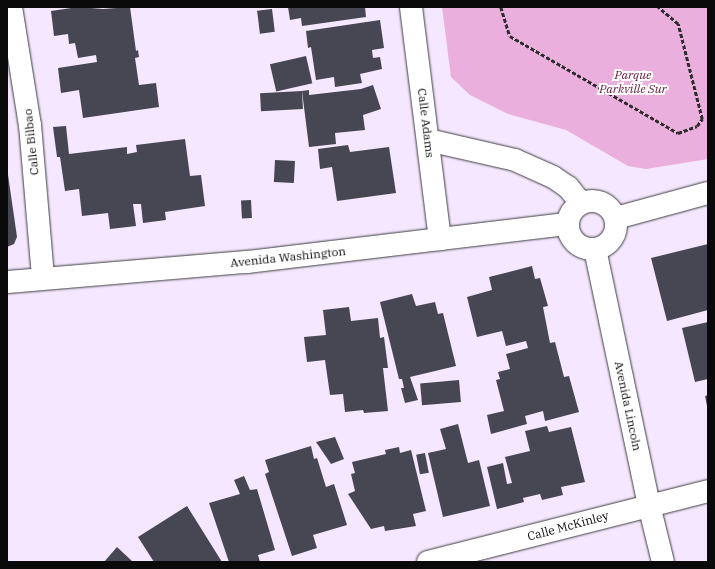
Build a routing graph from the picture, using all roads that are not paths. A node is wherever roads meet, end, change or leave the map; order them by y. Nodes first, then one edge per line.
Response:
1 (11, 7) edge
2 (411, 7) edge
3 (428, 140) junction
4 (708, 193) edge
5 (581, 203) junction
6 (616, 218) junction
7 (568, 224) junction
8 (440, 239) junction
9 (595, 249) junction
10 (44, 278) junction
11 (7, 282) edge
12 (708, 491) edge
13 (649, 505) junction
14 (428, 562) edge
15 (663, 562) edge

1 - 10 street, Calle Bilbao
2 - 3 street, Calle Adams
3 - 5 street
3 - 8 street, Calle Adams
4 - 6 street
5 - 6 street
5 - 7 street
6 - 9 street
7 - 8 street, Avenida Washington
7 - 9 street
8 - 10 street, Avenida Washington
9 - 13 street, Avenida Lincoln
10 - 11 street, Avenida Washington
12 - 13 street, Calle McKinley
13 - 14 street, Calle McKinley
13 - 15 street, Avenida Lincoln

